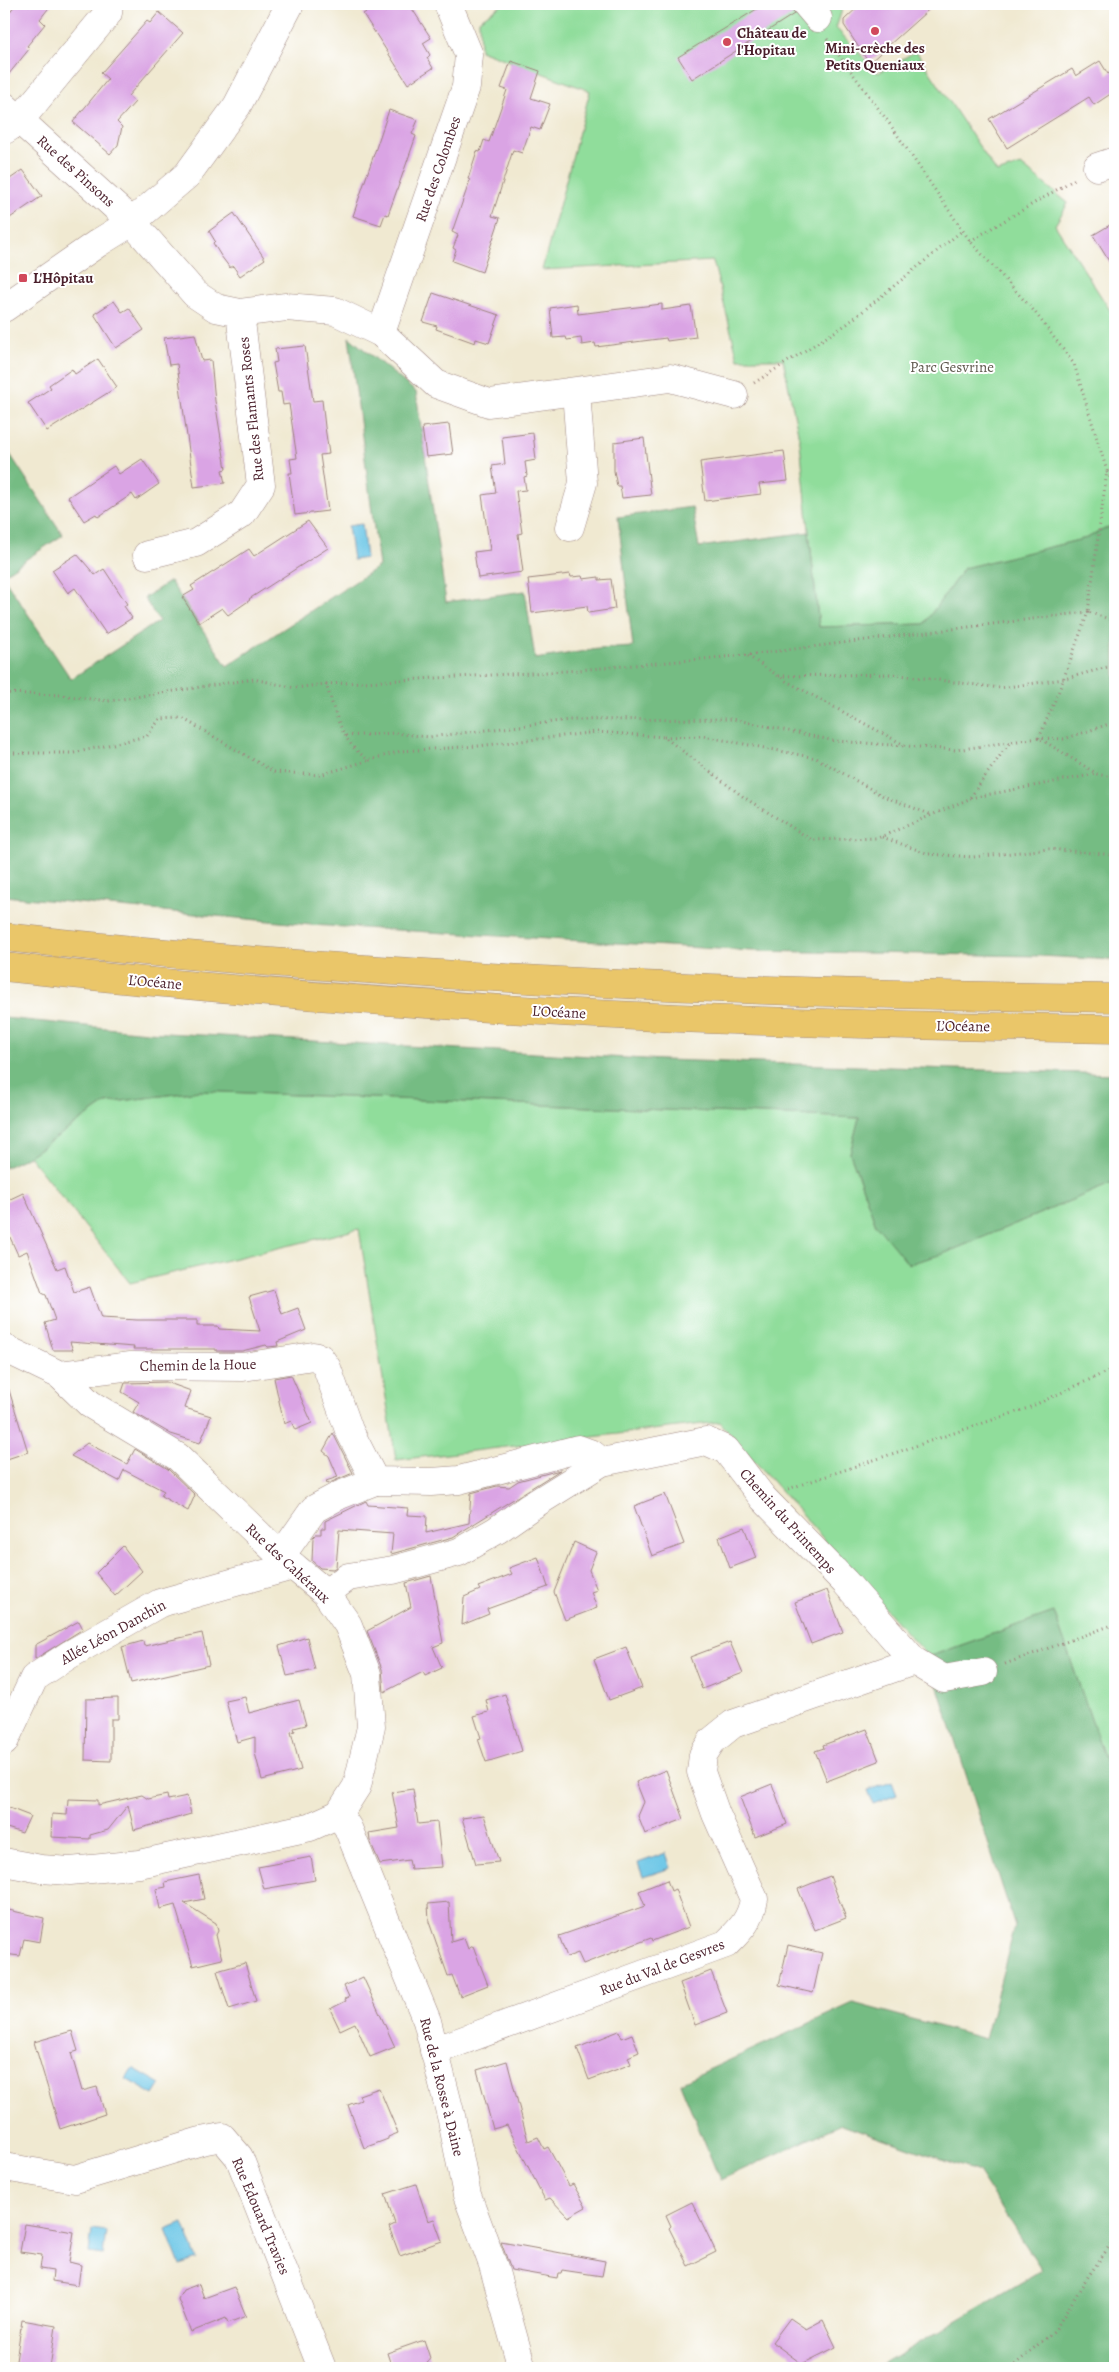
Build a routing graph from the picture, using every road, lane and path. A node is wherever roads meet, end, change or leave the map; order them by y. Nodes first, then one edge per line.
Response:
1 (109, 4) edge
2 (290, 4) edge
3 (448, 4) edge
4 (812, 11) edge
5 (9, 119) edge
6 (1106, 164) edge
7 (132, 222) junction
8 (963, 230) junction
9 (970, 241) junction
10 (4, 308) edge
11 (240, 313) junction
12 (381, 333) junction
13 (576, 392) junction
14 (734, 395) joint
15 (1107, 471) junction
16 (1115, 485) edge
17 (570, 527) dead end
18 (147, 555) dead end
19 (1088, 612) junction
20 (1115, 621) edge
21 (747, 655) junction
22 (1115, 665) edge
23 (779, 676) junction
24 (1064, 679) junction
25 (326, 684) junction
26 (4, 693) edge
27 (1115, 722) edge
28 (346, 736) junction
29 (664, 737) junction
30 (1039, 738) junction
31 (1010, 742) junction
32 (906, 746) junction
33 (4, 753) edge
34 (370, 760) junction
35 (1097, 774) junction
36 (1115, 778) edge
37 (969, 798) junction
38 (932, 815) junction
39 (882, 837) junction
40 (1115, 855) edge
41 (4, 937) edge
42 (4, 967) edge
43 (1115, 998) edge
44 (1115, 1029) edge
45 (4, 1348) edge
46 (1115, 1368) edge
47 (60, 1375) junction
48 (602, 1462) junction
49 (375, 1481) junction
50 (763, 1498) junction
51 (287, 1561) junction
52 (326, 1593) junction
53 (1115, 1624) edge
54 (914, 1661) junction
55 (983, 1672) joint
56 (4, 1742) edge
57 (339, 1814) junction
58 (4, 1862) edge
59 (434, 2051) junction
60 (4, 2166) edge
61 (1115, 2238) edge
62 (322, 2368) edge
63 (522, 2368) edge
64 (1011, 2368) edge

1 - 5 street, Rue des Pinsons
2 - 7 street
3 - 12 street, Rue des Colombes
4 - 8 path
5 - 7 street, Rue des Pinsons
6 - 9 path
7 - 10 street
7 - 11 street
8 - 9 path
8 - 14 path
9 - 15 path
11 - 12 street
11 - 18 street, Rue des Flamants Roses
12 - 13 street
13 - 14 street
13 - 17 street
15 - 16 path
15 - 19 path
19 - 20 path
19 - 21 path
19 - 24 path
21 - 23 path
21 - 25 path
22 - 24 path
23 - 24 path
23 - 32 path
24 - 30 path
25 - 26 path
25 - 28 path
27 - 30 path
28 - 32 path
28 - 34 path
29 - 34 path
29 - 38 path
29 - 39 path
30 - 31 path
30 - 35 path
31 - 32 path
31 - 37 path
33 - 34 path
35 - 36 path
35 - 37 path
37 - 38 path
38 - 39 path
39 - 40 path
41 - 43 highway, L’Océane
42 - 44 highway, L’Océane
45 - 47 street, Rue des Cahéraux
46 - 50 path
47 - 49 street, Chemin de la Houe
47 - 51 street, Rue des Cahéraux
48 - 49 street
48 - 50 street, Chemin du Printemps
48 - 52 street, Chemin du Printemps
49 - 51 street
50 - 54 street, Chemin du Printemps
51 - 52 street, Rue des Cahéraux
51 - 56 street, Allée Léon Danchin
52 - 57 street, Rue des Cahéraux
53 - 55 path
54 - 55 street, Chemin du Printemps
54 - 59 street, Rue du Val de Gesvres
57 - 58 street
57 - 59 street, Rue de la Rosse à Daine
59 - 63 street, Rue de la Rosse à Daine
60 - 62 street, Rue Edouard Travies
61 - 64 path

